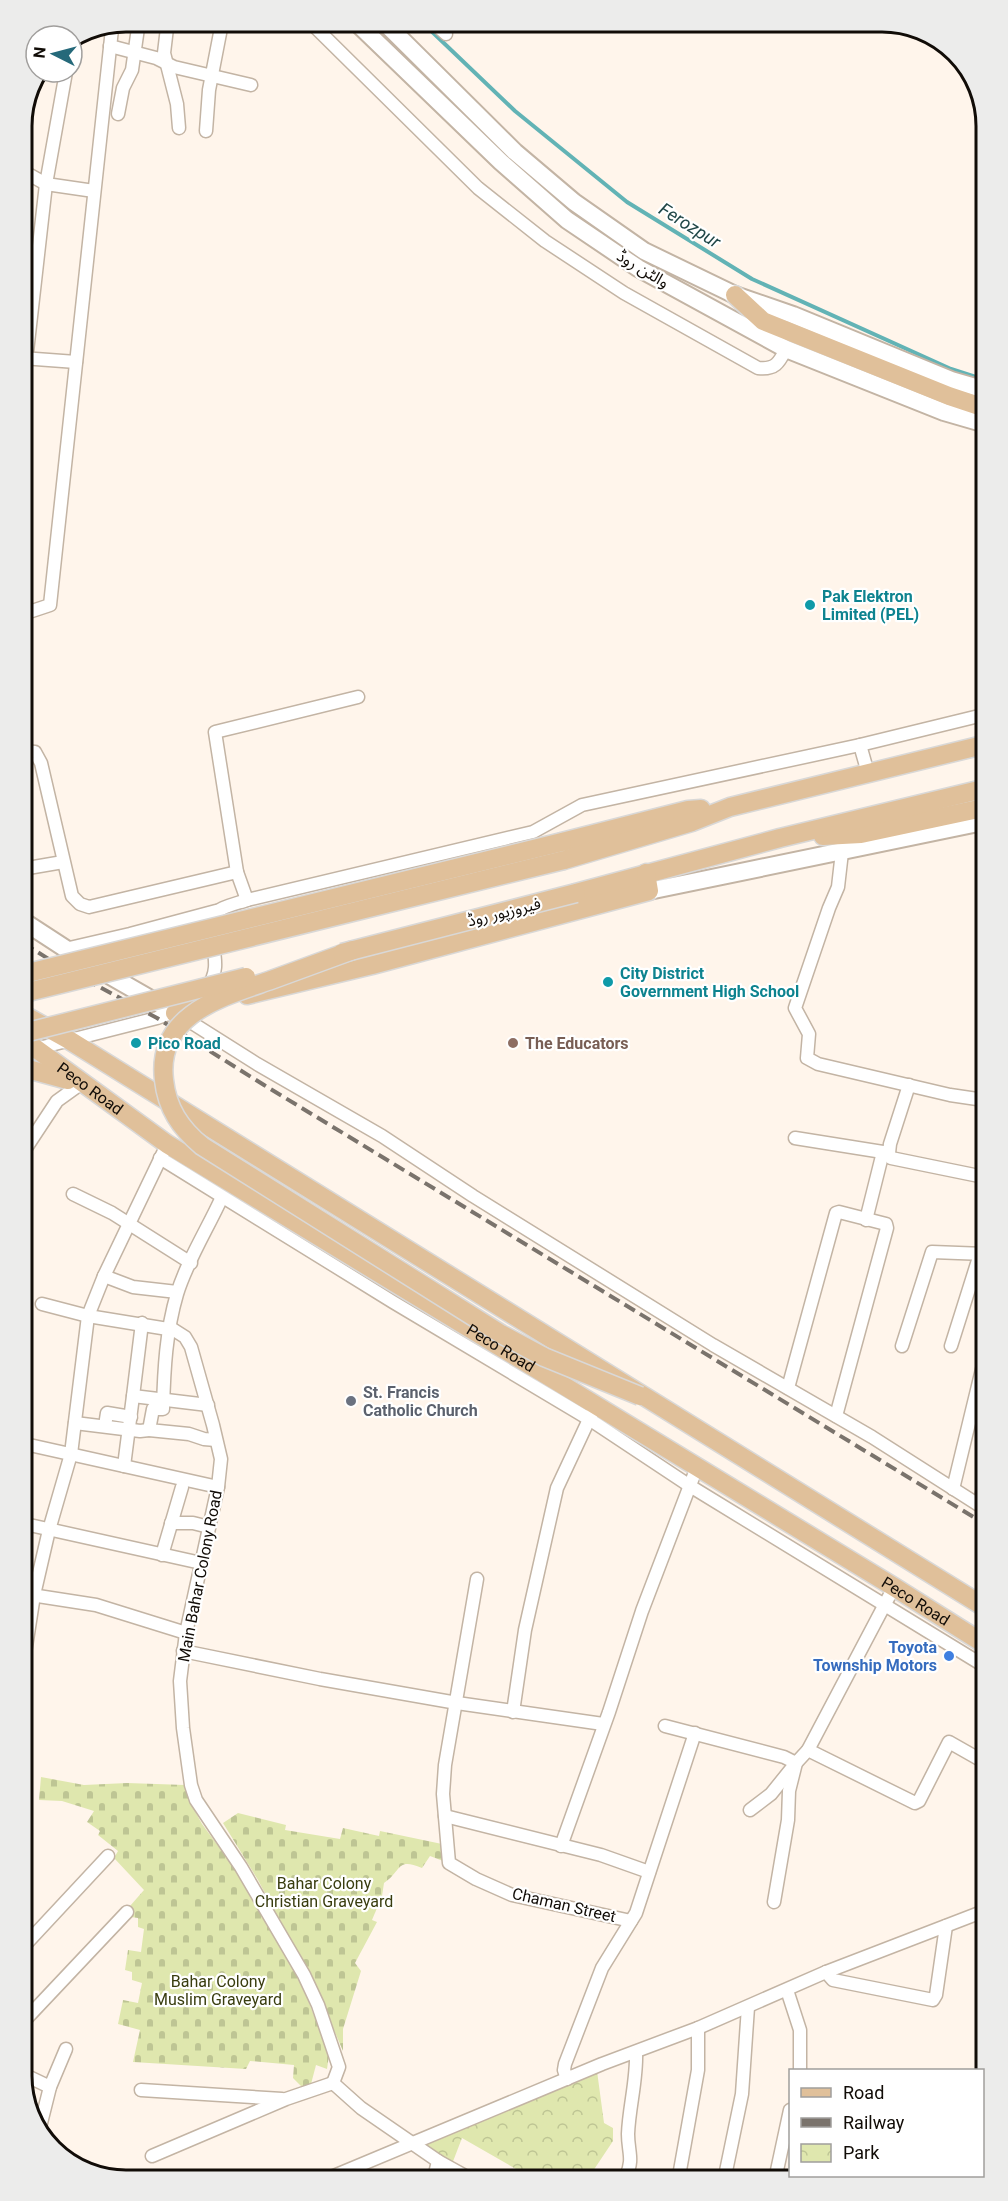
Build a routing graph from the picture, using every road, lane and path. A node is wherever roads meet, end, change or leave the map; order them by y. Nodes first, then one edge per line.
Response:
1 (137, 32) edge
2 (167, 32) edge
3 (220, 32) edge
4 (320, 32) edge
5 (366, 32) edge
6 (394, 32) edge
7 (112, 33) edge
8 (110, 46) junction
9 (135, 51) junction
10 (166, 62) junction
11 (212, 76) junction
12 (64, 84) edge
13 (251, 85) dead end
14 (118, 114) dead end
15 (179, 128) dead end
16 (206, 131) dead end
17 (32, 176) edge
18 (46, 184) junction
19 (94, 191) junction
20 (32, 295) edge
21 (735, 295) junction
22 (786, 349) junction
23 (32, 359) edge
24 (76, 362) junction
25 (976, 387) edge
26 (976, 405) edge
27 (976, 421) edge
28 (32, 611) edge
29 (358, 697) dead end
30 (976, 717) edge
31 (861, 745) junction
32 (976, 747) edge
33 (32, 752) edge
34 (868, 773) junction
35 (976, 791) edge
36 (976, 809) edge
37 (976, 823) edge
38 (780, 838) junction
39 (563, 851) junction
40 (842, 852) junction
41 (63, 862) junction
42 (32, 867) edge
43 (237, 872) junction
44 (648, 882) junction
45 (247, 900) junction
46 (216, 911) junction
47 (32, 927) edge
48 (65, 949) junction
49 (353, 951) junction
50 (32, 972) edge
51 (32, 991) edge
52 (175, 1013) junction
53 (32, 1019) edge
54 (32, 1031) edge
55 (69, 1040) junction
56 (32, 1046) edge
57 (32, 1049) edge
58 (32, 1070) edge
59 (82, 1083) junction
60 (909, 1085) junction
61 (976, 1098) edge
62 (795, 1138) dead end
63 (31, 1139) edge
64 (163, 1151) junction
65 (886, 1153) junction
66 (976, 1175) edge
67 (73, 1194) dead end
68 (222, 1197) junction
69 (866, 1220) junction
70 (129, 1225) junction
71 (976, 1254) edge
72 (191, 1263) junction
73 (976, 1272) edge
74 (104, 1276) junction
75 (177, 1293) junction
76 (398, 1294) junction
77 (42, 1304) dead end
78 (88, 1316) junction
79 (142, 1323) junction
80 (169, 1329) junction
81 (902, 1346) dead end
82 (951, 1346) dead end
83 (788, 1388) junction
84 (976, 1394) edge
85 (133, 1396) junction
86 (640, 1396) junction
87 (163, 1400) junction
88 (208, 1405) junction
89 (592, 1412) junction
90 (836, 1416) junction
91 (75, 1423) junction
92 (130, 1423) junction
93 (149, 1431) junction
94 (216, 1440) junction
95 (31, 1445) edge
96 (71, 1454) junction
97 (124, 1466) junction
98 (697, 1467) junction
99 (690, 1486) junction
100 (182, 1487) dead end
101 (218, 1487) junction
102 (953, 1489) junction
103 (976, 1504) edge
104 (171, 1523) junction
105 (31, 1526) edge
106 (209, 1527) junction
107 (49, 1530) junction
108 (162, 1555) junction
109 (201, 1563) junction
110 (477, 1579) dead end
111 (894, 1587) junction
112 (31, 1591) edge
113 (31, 1595) edge
114 (976, 1602) edge
115 (885, 1606) junction
116 (952, 1623) junction
117 (186, 1633) junction
118 (976, 1639) edge
119 (942, 1640) junction
120 (183, 1651) junction
121 (976, 1661) edge
122 (457, 1702) junction
123 (513, 1712) junction
124 (603, 1724) junction
125 (665, 1726) dead end
126 (695, 1733) junction
127 (808, 1750) junction
128 (976, 1757) edge
129 (796, 1763) junction
130 (750, 1810) dead end
131 (445, 1816) junction
132 (561, 1846) junction
133 (108, 1856) dead end
134 (650, 1872) junction
135 (774, 1902) dead end
136 (127, 1912) dead end
137 (976, 1914) edge
138 (631, 1921) junction
139 (946, 1926) junction
140 (31, 1939) edge
141 (826, 1972) junction
142 (787, 1990) junction
143 (748, 2007) junction
144 (31, 2014) edge
145 (698, 2028) junction
146 (66, 2049) dead end
147 (636, 2052) junction
148 (800, 2069) edge
149 (31, 2078) edge
150 (567, 2079) junction
151 (333, 2083) junction
152 (50, 2087) junction
153 (141, 2090) dead end
154 (286, 2099) junction
155 (42, 2118) edge
156 (789, 2122) edge
157 (411, 2143) junction
158 (152, 2156) dead end
159 (438, 2161) junction
160 (359, 2169) edge
161 (436, 2169) edge
162 (453, 2169) edge
163 (629, 2170) edge
164 (681, 2170) edge
165 (726, 2170) edge
166 (777, 2170) edge

1 - 9 street
2 - 10 street
3 - 11 street
4 - 22 street
5 - 22 main road, والٹن روڈ
6 - 21 main road, والٹن روڈ
7 - 8 street
8 - 9 street
8 - 19 street
9 - 10 street
9 - 14 street
10 - 11 street
10 - 15 street
11 - 13 street
11 - 16 street
12 - 18 street
17 - 18 street
18 - 19 street
18 - 20 street
19 - 24 street
21 - 25 main road, والٹن روڈ
21 - 26 main road
22 - 27 main road, والٹن روڈ
23 - 24 street
24 - 28 street
29 - 43 street
30 - 31 street
31 - 34 street
31 - 45 street
32 - 34 main road
33 - 41 street
34 - 39 main road
35 - 38 main road, فیروزپور روڈ
36 - 38 main road
37 - 40 main road
38 - 44 main road, فیروزپور روڈ
39 - 50 main road, bridge
39 - 51 main road, bridge
40 - 44 main road
40 - 60 street
41 - 42 street
41 - 43 street
43 - 45 street
44 - 49 main road, فیروزپور روڈ, bridge
44 - 52 main road
45 - 46 street
46 - 48 street
46 - 52 street
47 - 48 main road
48 - 52 main road
49 - 54 main road, فیروزپور روڈ, bridge
49 - 86 main road, bridge
52 - 55 street
52 - 83 street
53 - 55 main road, Peco Road
55 - 56 street
55 - 86 main road, Peco Road
57 - 59 main road, Peco Road
58 - 59 main road
59 - 63 street
59 - 64 main road, Peco Road
60 - 61 street
60 - 65 street
62 - 65 street
64 - 68 street
64 - 70 street
64 - 76 main road, Peco Road
65 - 66 street
65 - 69 street
67 - 70 street
68 - 72 street
68 - 76 street
69 - 83 street
69 - 90 street
70 - 72 street
70 - 74 street
71 - 81 street
72 - 75 street
73 - 82 street
74 - 75 street
74 - 78 street
75 - 80 street
76 - 89 main road, Peco Road
77 - 78 street, Main Bahar Colony Road
78 - 79 street, Main Bahar Colony Road
78 - 91 street
79 - 80 street, Main Bahar Colony Road
79 - 85 street
80 - 87 street
80 - 88 street, Main Bahar Colony Road
83 - 90 street
84 - 102 street
85 - 87 street
85 - 92 street
86 - 114 main road, Peco Road
87 - 88 street
87 - 93 street
88 - 94 street, Main Bahar Colony Road
89 - 98 main road, Peco Road
89 - 99 street
89 - 123 street
90 - 102 street
91 - 92 street
91 - 96 street
92 - 93 street
92 - 97 street
93 - 94 street
94 - 101 street, Main Bahar Colony Road
95 - 96 street
96 - 97 street
96 - 107 street
97 - 101 street
98 - 99 street
98 - 111 main road, Peco Road
99 - 115 street
99 - 124 street
100 - 104 street
101 - 106 street, Main Bahar Colony Road
102 - 103 street
104 - 106 street
104 - 108 street
105 - 107 street
106 - 109 street, Main Bahar Colony Road
107 - 108 street
107 - 112 street
108 - 109 street
109 - 117 street, Main Bahar Colony Road
110 - 122 street, Chaman Street
111 - 115 street
111 - 116 main road, Peco Road
113 - 117 street
115 - 119 street
115 - 127 street
116 - 118 main road, Peco Road
116 - 119 street
117 - 120 street, Main Bahar Colony Road
119 - 121 street
120 - 122 street
120 - 151 street, Main Bahar Colony Road
122 - 123 street
122 - 131 street, Chaman Street
123 - 124 street
124 - 132 street
125 - 126 street
126 - 129 street
126 - 134 street
127 - 128 street
127 - 129 street
129 - 130 street
129 - 135 street
131 - 132 street
131 - 138 street, Chaman Street
132 - 134 street
133 - 140 street
134 - 138 street
136 - 144 street
137 - 139 street
138 - 150 street
139 - 141 street
139 - 141 street
141 - 142 street
142 - 143 street
142 - 148 street
143 - 145 street
143 - 165 street
145 - 147 street
145 - 164 street
146 - 152 street
147 - 150 street
147 - 163 street
149 - 152 street
150 - 157 street
151 - 154 street
151 - 157 street
152 - 155 street
153 - 154 street
154 - 158 street
156 - 166 street
157 - 159 street
157 - 160 street
159 - 161 street
159 - 162 street

